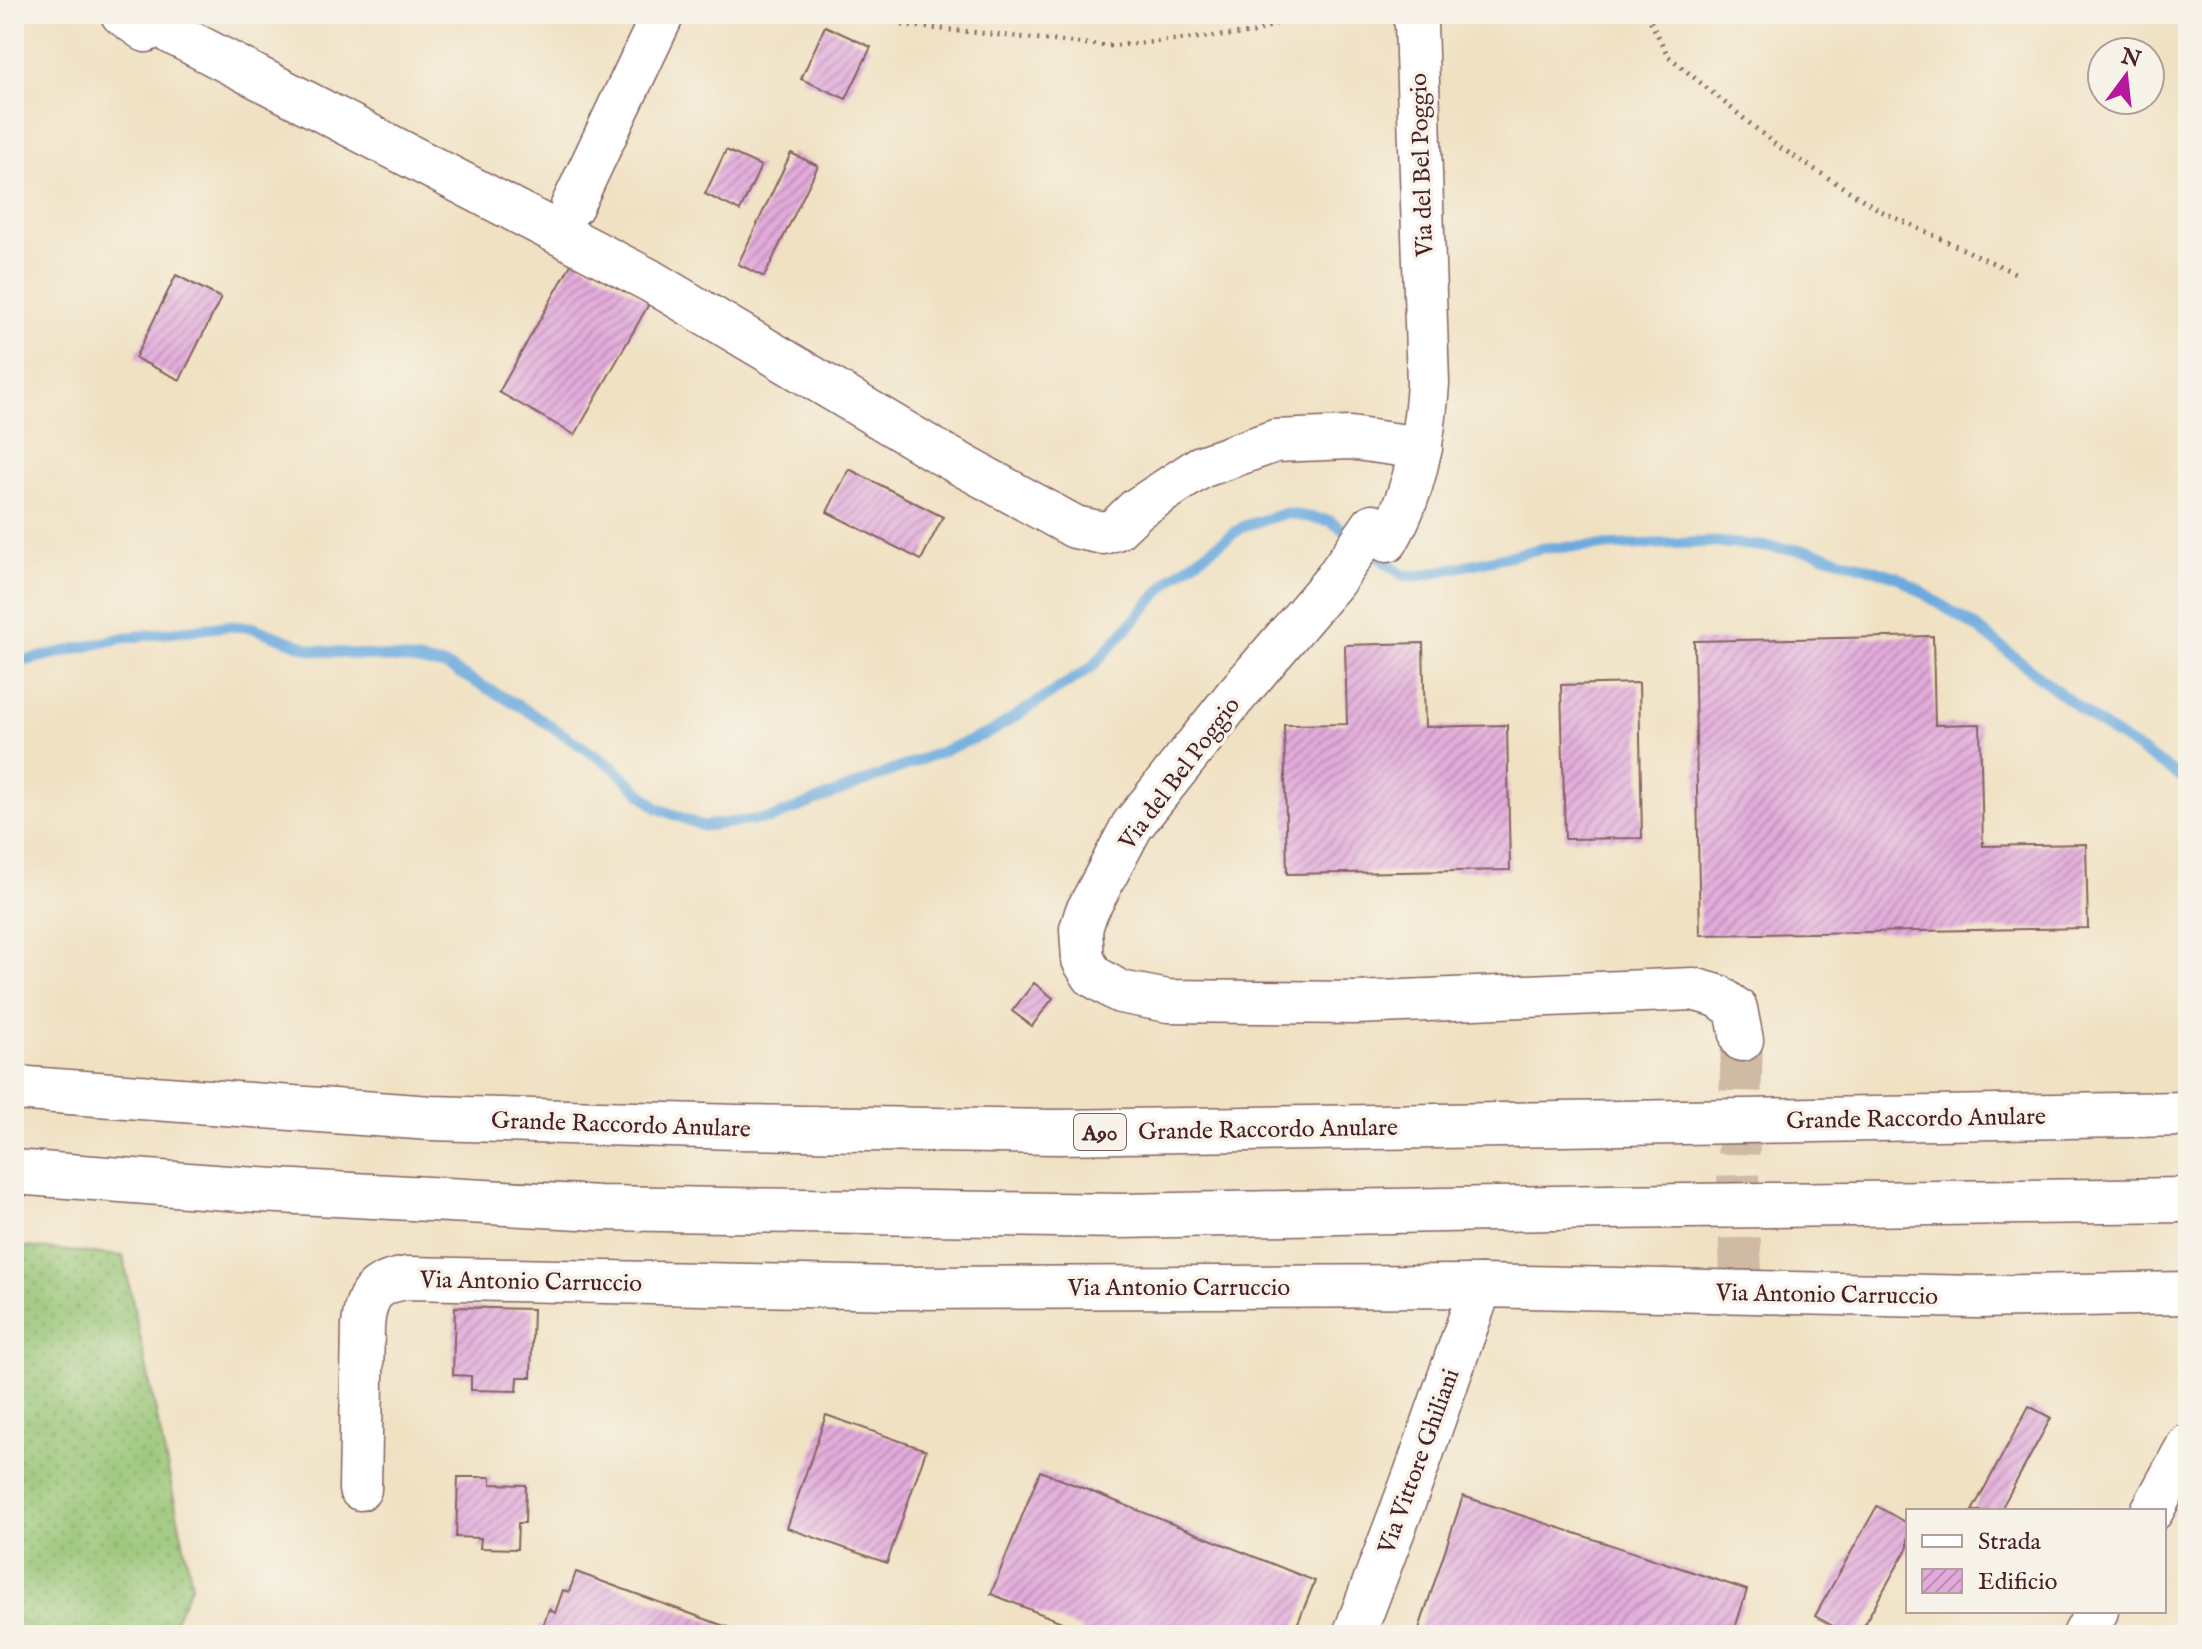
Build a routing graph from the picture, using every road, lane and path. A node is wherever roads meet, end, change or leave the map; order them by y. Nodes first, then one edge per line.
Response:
1 (663, 14) edge
2 (1300, 14) edge
3 (1413, 14) edge
4 (1647, 14) edge
5 (902, 25) dead end
6 (147, 26) edge
7 (572, 206) dead end
8 (2015, 273) dead end
9 (1421, 448) junction
10 (1742, 1040) tunnel mouth
11 (14, 1088) edge
12 (2188, 1114) edge
13 (14, 1172) edge
14 (2188, 1200) edge
15 (1481, 1286) junction
16 (2188, 1293) edge
17 (2188, 1445) edge
18 (360, 1489) dead end
19 (2153, 1509) edge
20 (2096, 1613) edge
21 (1354, 1635) edge
22 (2084, 1635) edge

1 - 7 street
2 - 5 path
3 - 9 street, Via del Bel Poggio
4 - 8 path
6 - 9 street
9 - 10 street, Via del Bel Poggio
11 - 12 highway, Grande Raccordo Anulare / A90
13 - 14 highway
15 - 16 street, Via Antonio Carruccio
15 - 18 street, Via Antonio Carruccio
15 - 21 street, Via Vittore Ghiliani
17 - 19 street
20 - 22 street

